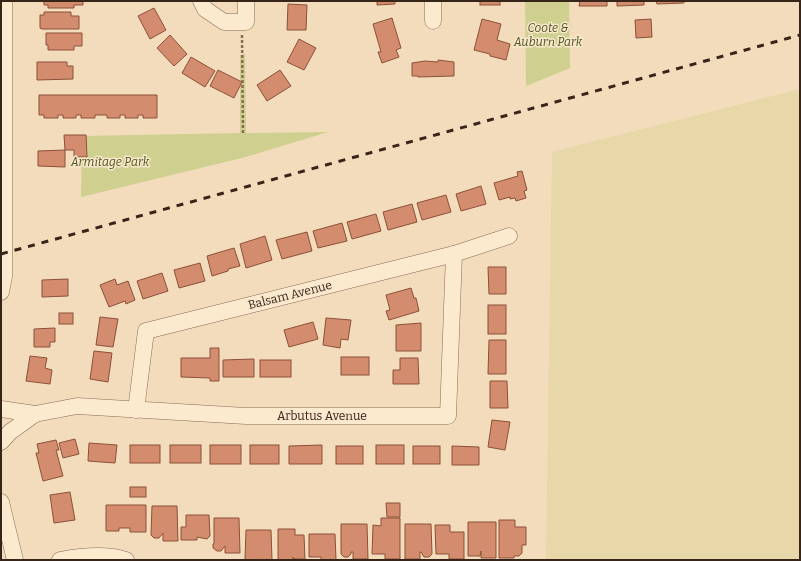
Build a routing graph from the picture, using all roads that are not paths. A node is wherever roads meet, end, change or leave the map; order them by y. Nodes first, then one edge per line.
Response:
1 (4, 1) edge
2 (201, 1) edge
3 (246, 1) edge
4 (433, 1) edge
5 (433, 21) dead end
6 (509, 236) dead end
7 (454, 254) junction
8 (1, 292) edge
9 (1, 409) edge
10 (136, 410) junction
11 (35, 414) junction
12 (1, 442) edge
13 (1, 502) edge
14 (15, 560) edge
15 (60, 560) edge
16 (126, 560) edge

1 - 8 street
2 - 3 street
4 - 5 street
6 - 7 street, Balsam Avenue
7 - 10 street, Balsam Avenue
7 - 10 street, Arbutus Avenue
9 - 11 street, Arbutus Avenue
10 - 11 street, Arbutus Avenue
11 - 12 street, Arbutus Avenue
13 - 14 street
15 - 16 street

